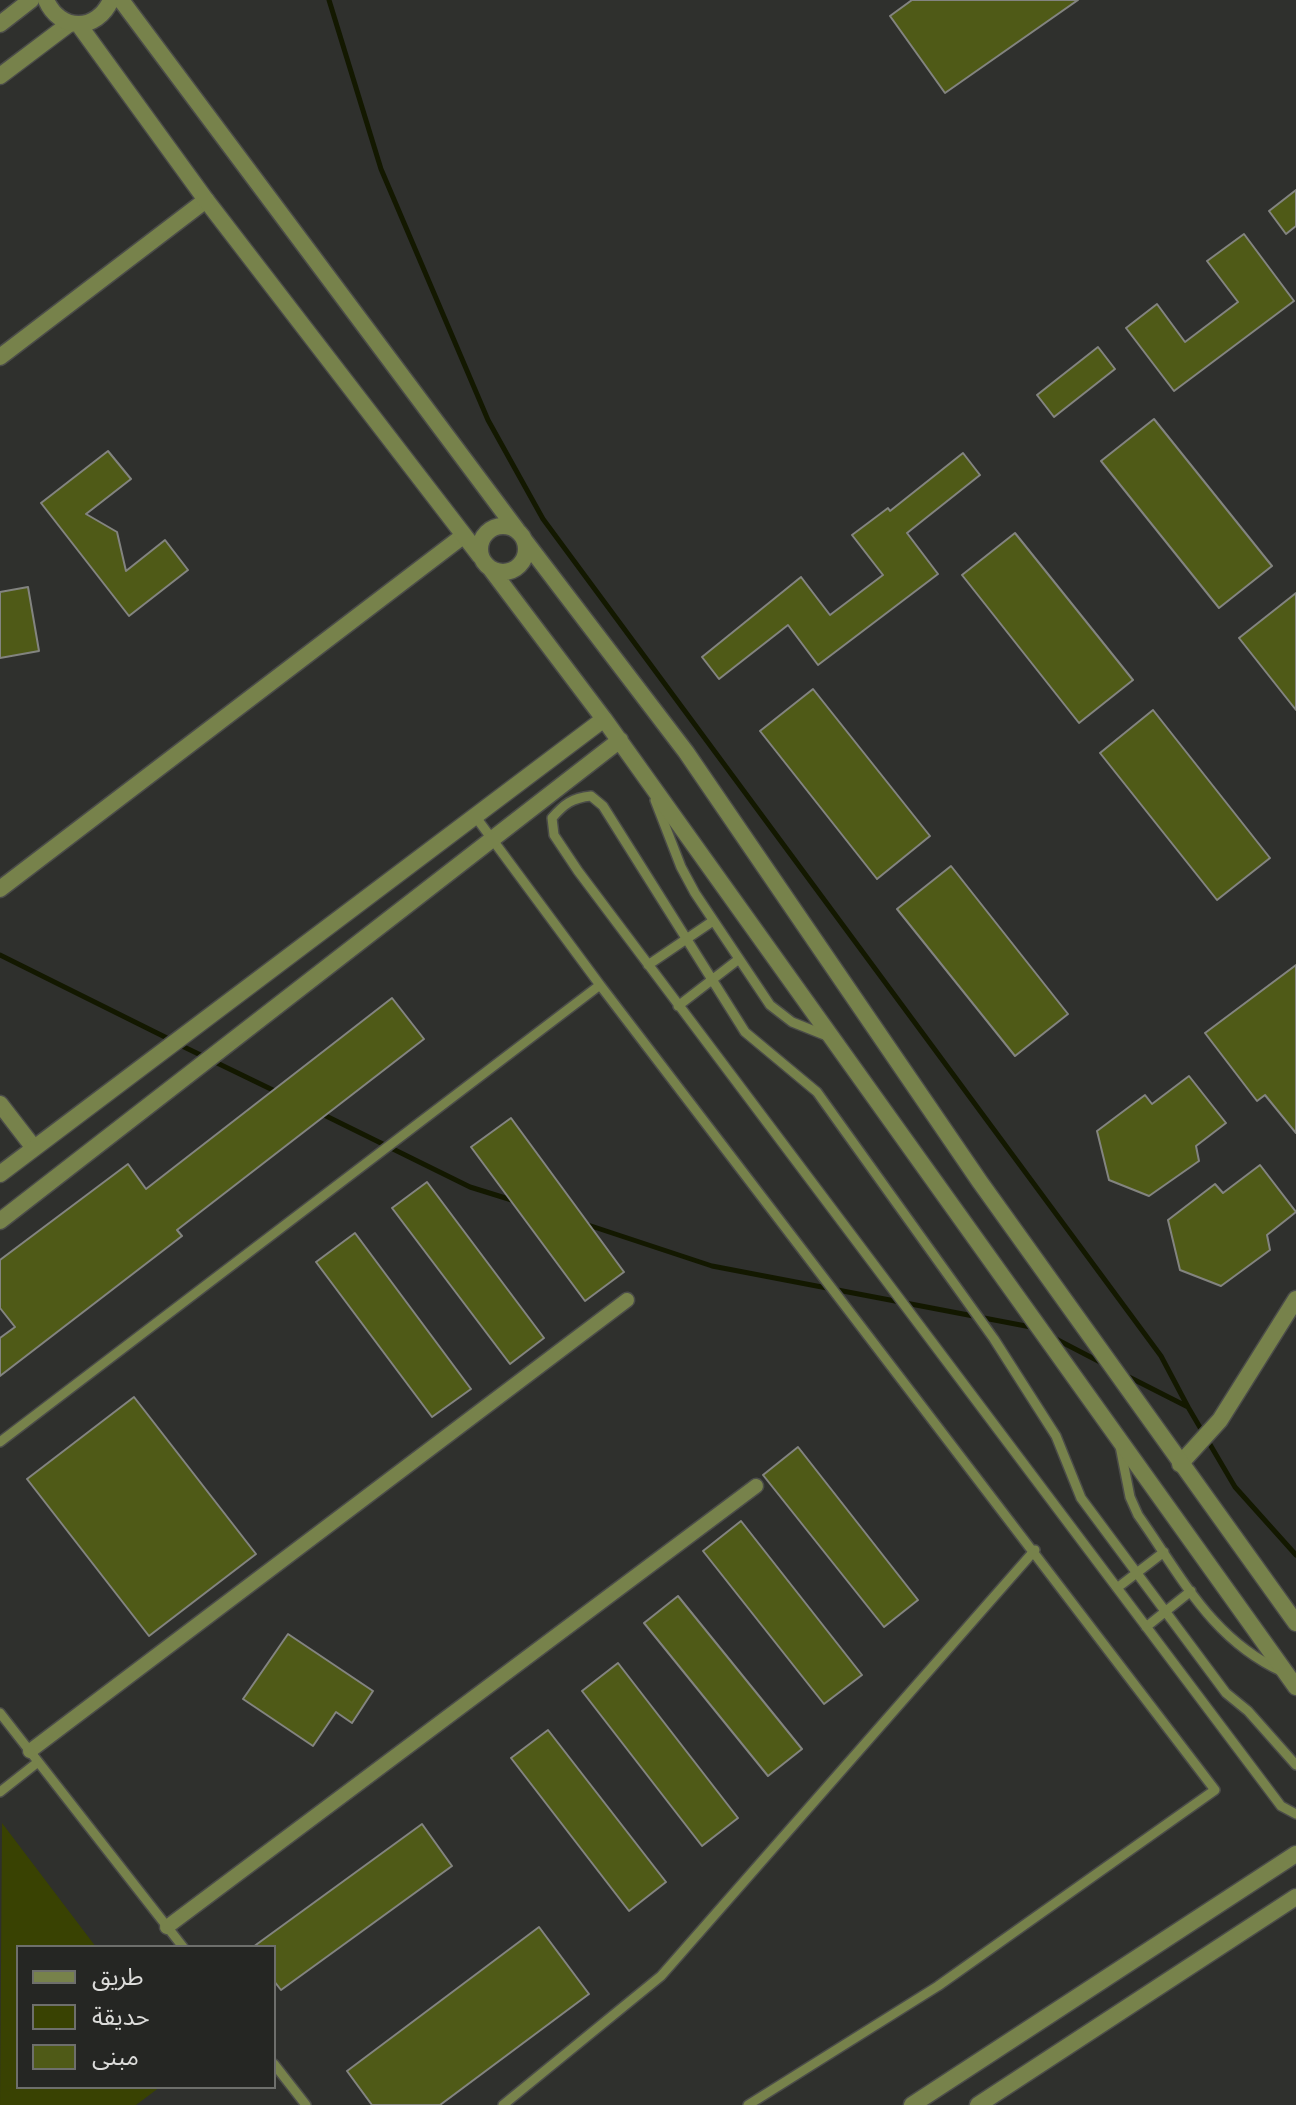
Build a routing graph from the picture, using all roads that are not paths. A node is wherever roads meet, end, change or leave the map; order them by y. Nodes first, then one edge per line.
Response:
1 (31, 0) edge
2 (46, 0) edge
3 (111, 0) edge
4 (121, 0) edge
5 (0, 24) edge
6 (74, 24) junction
7 (0, 76) edge
8 (206, 200) junction
9 (0, 357) edge
10 (463, 536) junction
11 (521, 536) junction
12 (485, 562) junction
13 (604, 719) junction
14 (620, 740) junction
15 (647, 778) junction
16 (475, 816) junction
17 (493, 840) junction
18 (0, 889) edge
19 (713, 921) junction
20 (685, 940) junction
21 (739, 959) junction
22 (648, 965) junction
23 (712, 980) junction
24 (600, 985) junction
25 (678, 1006) junction
26 (832, 1038) junction
27 (0, 1104) edge
28 (34, 1148) junction
29 (0, 1174) edge
30 (0, 1221) edge
31 (1296, 1299) edge
32 (627, 1300) dead end
33 (1119, 1439) junction
34 (0, 1442) edge
35 (1180, 1464) junction
36 (756, 1486) dead end
37 (1035, 1550) junction
38 (1164, 1552) junction
39 (1139, 1572) junction
40 (1117, 1588) junction
41 (1191, 1591) junction
42 (1167, 1612) junction
43 (1296, 1623) edge
44 (1146, 1627) junction
45 (1291, 1680) edge
46 (0, 1713) edge
47 (34, 1757) junction
48 (1296, 1765) edge
49 (0, 1792) edge
50 (1296, 1814) edge
51 (1296, 1854) edge
52 (1296, 1897) edge
53 (167, 1927) junction
54 (181, 1945) edge
55 (276, 2067) edge
56 (306, 2105) edge
57 (503, 2105) edge
58 (748, 2105) edge
59 (912, 2105) edge
60 (978, 2105) edge

1 - 5 street
2 - 6 street
3 - 6 street
4 - 11 street
6 - 7 street
6 - 8 street
8 - 9 street
8 - 10 street
10 - 12 street
10 - 18 street
11 - 12 street
11 - 12 street
11 - 35 street
12 - 13 street
13 - 14 street
13 - 16 street
14 - 15 street
14 - 17 street
15 - 19 lane
15 - 26 street
16 - 17 lane
16 - 28 street
17 - 24 lane
17 - 30 street
19 - 20 lane
19 - 21 lane
20 - 22 lane
20 - 22 lane
20 - 23 lane
21 - 23 lane
21 - 26 lane
22 - 25 lane
23 - 25 lane
23 - 39 lane
24 - 34 lane
24 - 37 lane
25 - 40 lane
26 - 33 street
27 - 28 street
28 - 29 street
31 - 35 street
32 - 47 street
33 - 38 lane
33 - 45 street
35 - 43 street
36 - 53 street
37 - 57 lane
37 - 58 lane
38 - 39 lane
38 - 41 lane
39 - 40 lane
39 - 42 lane
40 - 44 lane
41 - 42 lane
41 - 45 lane
42 - 44 lane
42 - 48 lane
44 - 50 lane
46 - 47 lane
47 - 49 lane
47 - 53 lane
51 - 59 street
52 - 60 street
53 - 54 lane
55 - 56 lane

